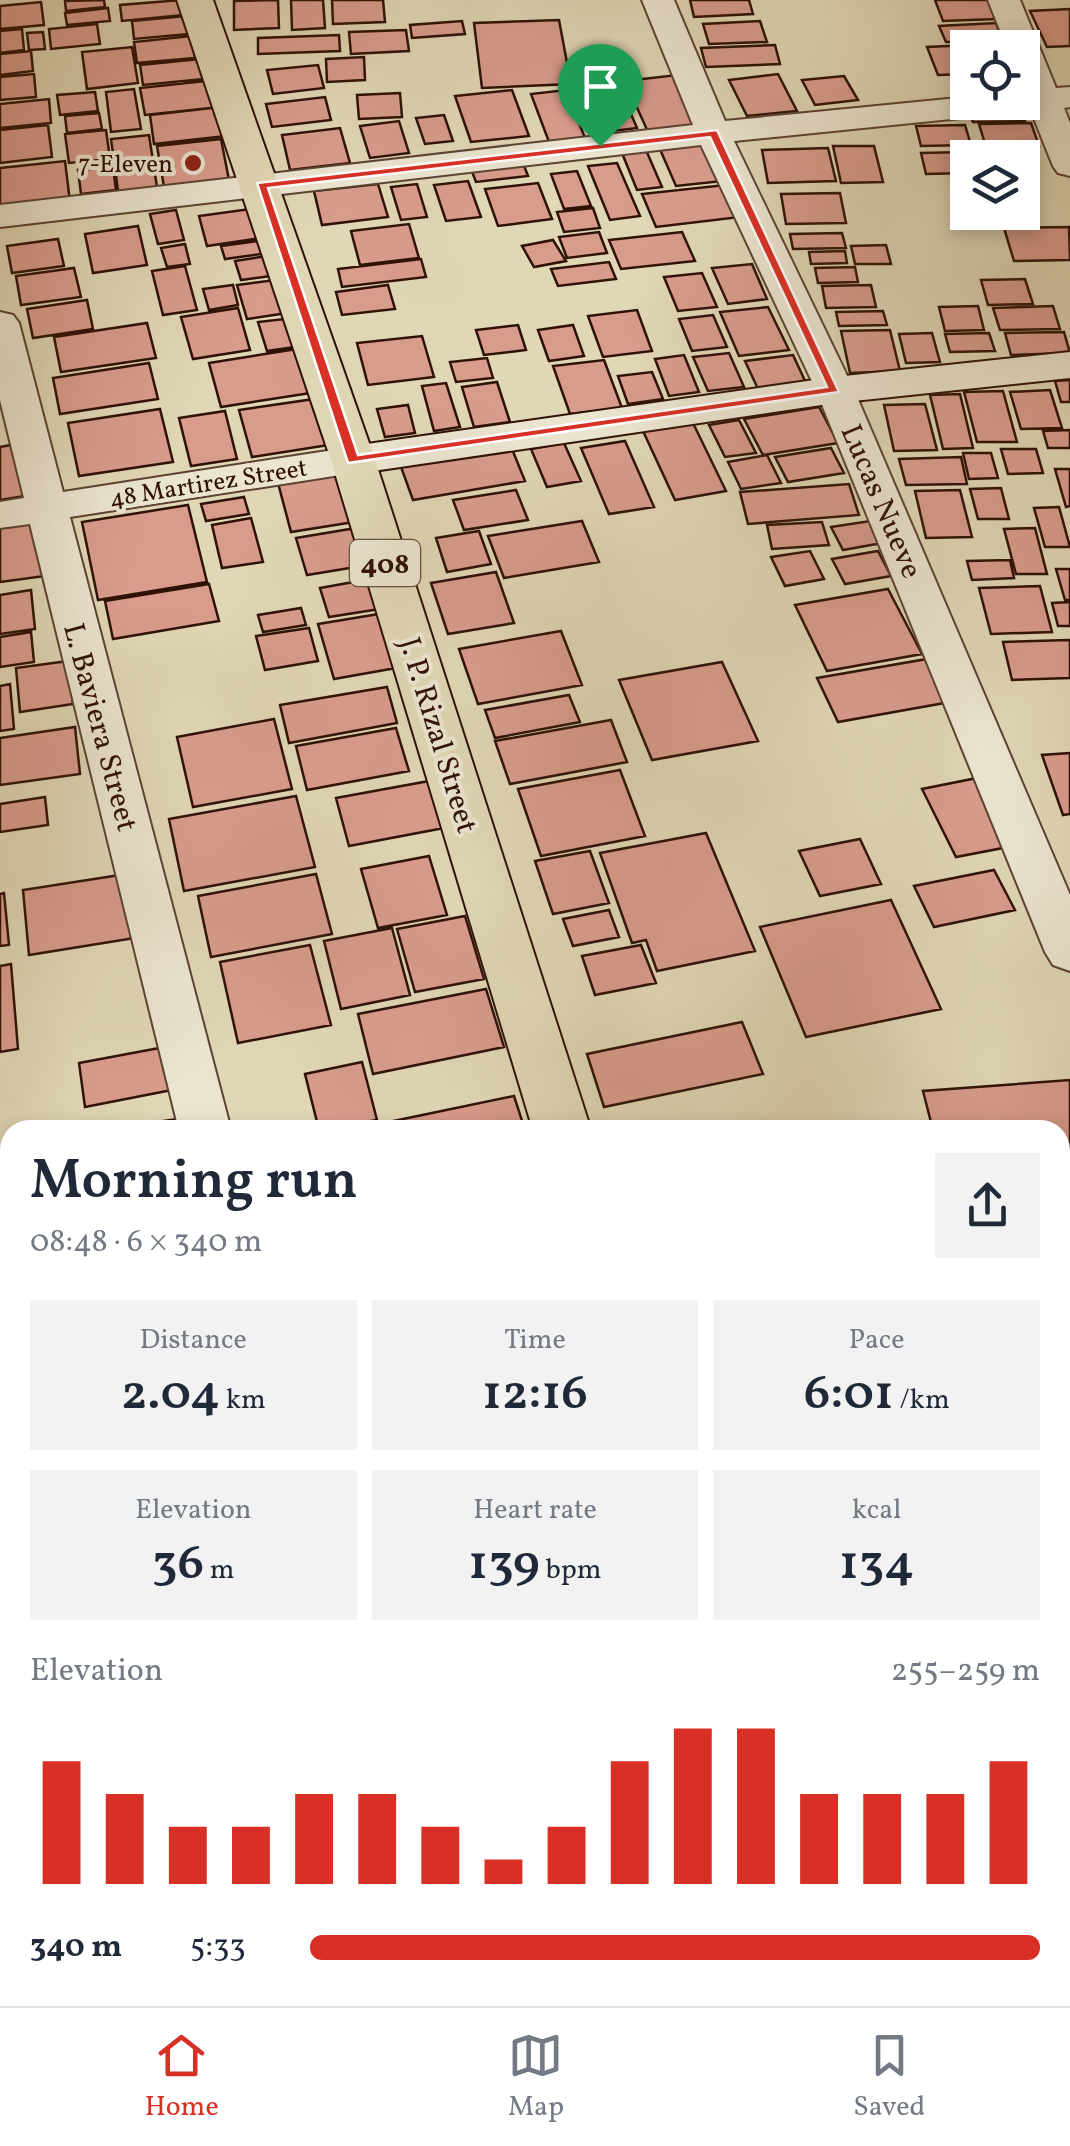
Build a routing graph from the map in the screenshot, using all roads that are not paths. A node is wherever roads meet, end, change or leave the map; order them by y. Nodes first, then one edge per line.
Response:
1 (196, 0) edge
2 (658, 0) edge
3 (1004, 0) edge
4 (1057, 99) edge
5 (714, 133) junction
6 (1070, 166) edge
7 (262, 185) junction
8 (0, 216) edge
9 (0, 324) edge
10 (1070, 365) edge
11 (835, 390) junction
12 (353, 460) junction
13 (44, 508) junction
14 (0, 514) edge
15 (1070, 952) edge
16 (203, 1120) edge
17 (559, 1120) edge

1 - 7 main road, J. P. Rizal Street / 408
2 - 5 street, Lucas Nueve
3 - 4 street
4 - 5 street
4 - 6 street
5 - 7 street
5 - 11 street, Lucas Nueve
7 - 8 street
7 - 12 main road, J. P. Rizal Street / 408
9 - 13 street, L. Baviera Street
10 - 11 street, 48 Martirez Street
11 - 12 street, 48 Martirez Street
11 - 15 street, Lucas Nueve
12 - 13 street, 48 Martirez Street
12 - 17 main road, J. P. Rizal Street / 408
13 - 14 street, 48 Martirez Street
13 - 16 street, L. Baviera Street

